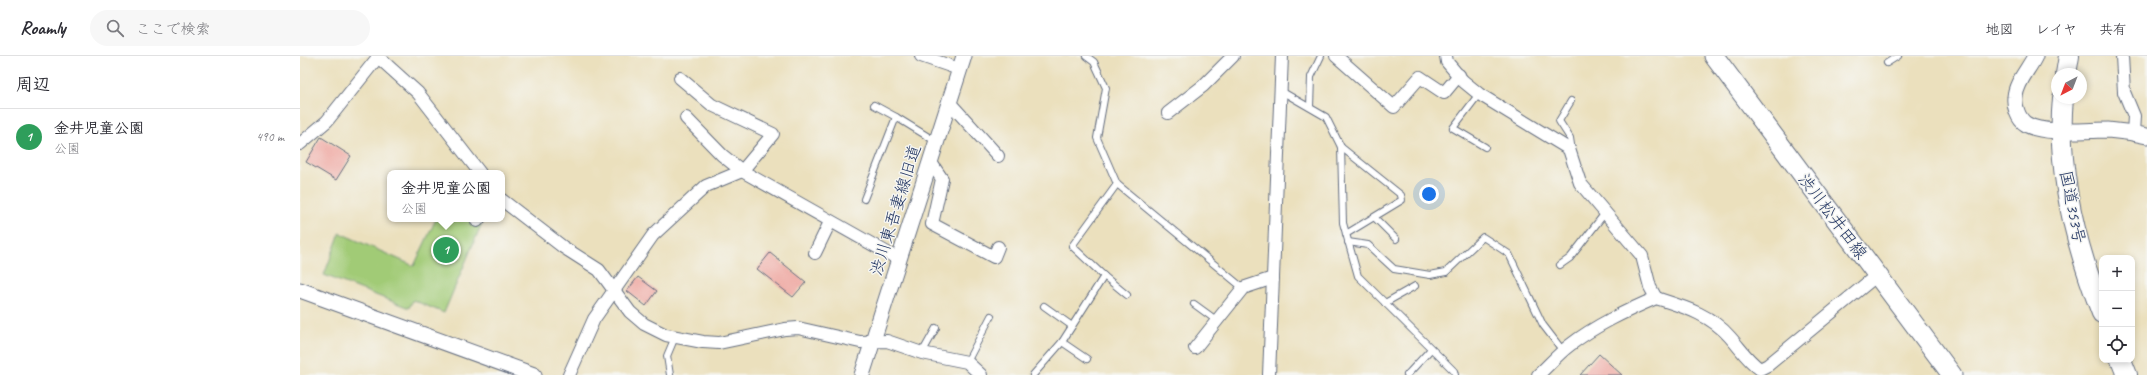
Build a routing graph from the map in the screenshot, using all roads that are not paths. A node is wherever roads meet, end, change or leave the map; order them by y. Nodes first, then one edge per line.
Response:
1 (921, 56) edge
2 (1086, 56) edge
3 (1234, 56) edge
4 (1282, 56) edge
5 (1321, 56) edge
6 (1336, 56) edge
7 (1446, 56) edge
8 (1714, 56) edge
9 (1898, 56) edge
10 (2035, 56) edge
11 (2069, 56) edge
12 (2122, 56) edge
13 (383, 58) edge
14 (961, 63) edge
15 (1887, 63) dead end
16 (2067, 68) edge
17 (1459, 75) junction
18 (680, 78) dead end
19 (1281, 91) junction
20 (1479, 94) junction
21 (1571, 101) dead end
22 (949, 102) junction
23 (2063, 104) edge
24 (874, 105) dead end
25 (1310, 107) junction
26 (1168, 113) dead end
27 (896, 117) junction
28 (686, 118) dead end
29 (2062, 131) junction
30 (2140, 134) edge
31 (935, 141) junction
32 (300, 144) edge
33 (1485, 147) dead end
34 (1341, 148) junction
35 (998, 156) dead end
36 (930, 161) junction
37 (1574, 164) junction
38 (478, 170) edge
39 (742, 171) junction
40 (1117, 184) junction
41 (864, 199) dead end
42 (505, 202) edge
43 (1605, 213) junction
44 (1375, 218) junction
45 (830, 222) junction
46 (1346, 234) junction
47 (1396, 239) dead end
48 (1348, 242) junction
49 (998, 247) dead end
50 (815, 253) dead end
51 (900, 260) junction
52 (1560, 265) dead end
53 (1877, 275) junction
54 (1104, 276) junction
55 (1273, 278) junction
56 (1415, 286) dead end
57 (1243, 288) junction
58 (300, 290) edge
59 (614, 290) junction
60 (1127, 295) dead end
61 (1656, 298) junction
62 (1385, 303) junction
63 (1194, 304) dead end
64 (2099, 305) edge
65 (1044, 306) dead end
66 (991, 316) dead end
67 (1216, 320) junction
68 (1072, 326) junction
69 (936, 328) dead end
70 (675, 337) junction
71 (1062, 342) junction
72 (872, 343) junction
73 (1195, 348) dead end
74 (1431, 348) junction
75 (1563, 351) junction
76 (922, 353) junction
77 (1086, 359) dead end
78 (967, 362) junction
79 (2122, 363) edge
80 (1272, 373) edge
81 (534, 375) edge
82 (569, 375) edge
83 (670, 375) edge
84 (862, 375) edge
85 (981, 375) edge
86 (1033, 375) edge
87 (1407, 375) edge
88 (1455, 375) edge
89 (1538, 375) edge
90 (1952, 375) edge
91 (2127, 375) edge

1 - 14 street
2 - 40 lane
3 - 26 street
4 - 19 street
5 - 25 lane
6 - 17 street
7 - 17 street
8 - 53 main road, 渋川松井田線
9 - 15 lane
10 - 29 street
11 - 16 highway
12 - 30 street
13 - 32 street
13 - 38 street
14 - 22 street, 渋川東吾妻線旧道
17 - 20 street
18 - 39 street
19 - 25 lane
19 - 55 street
20 - 33 lane
20 - 37 street
21 - 37 lane
22 - 31 street, 渋川東吾妻線旧道
22 - 35 street
23 - 29 highway, 国道353号
24 - 27 lane
25 - 34 lane
27 - 31 lane
27 - 41 lane
28 - 39 street
29 - 30 street
29 - 64 highway, 国道353号
31 - 36 street, 渋川東吾妻線旧道
34 - 44 lane
34 - 46 lane
36 - 49 street
36 - 51 street, 渋川東吾妻線旧道
37 - 43 street
39 - 45 street
39 - 59 street
40 - 54 lane
40 - 57 lane
42 - 59 street
43 - 52 lane
43 - 61 street
44 - 46 lane
44 - 47 lane
45 - 50 street
45 - 51 street
46 - 48 lane
48 - 62 lane
48 - 75 lane
51 - 72 street, 渋川東吾妻線旧道
53 - 61 street
53 - 90 main road, 渋川松井田線
54 - 60 lane
54 - 68 lane
55 - 57 street
55 - 80 street
56 - 62 lane
57 - 67 street
58 - 81 street
59 - 70 street
59 - 82 street
61 - 75 street
62 - 74 lane
63 - 67 lane
65 - 68 lane
66 - 78 lane
67 - 73 street
68 - 71 lane
69 - 76 lane
70 - 72 street
70 - 83 lane
71 - 77 lane
71 - 86 lane
72 - 76 street
72 - 84 street, 渋川東吾妻線旧道
74 - 87 lane
74 - 88 lane
75 - 89 street
76 - 78 street
78 - 85 street
79 - 91 highway

